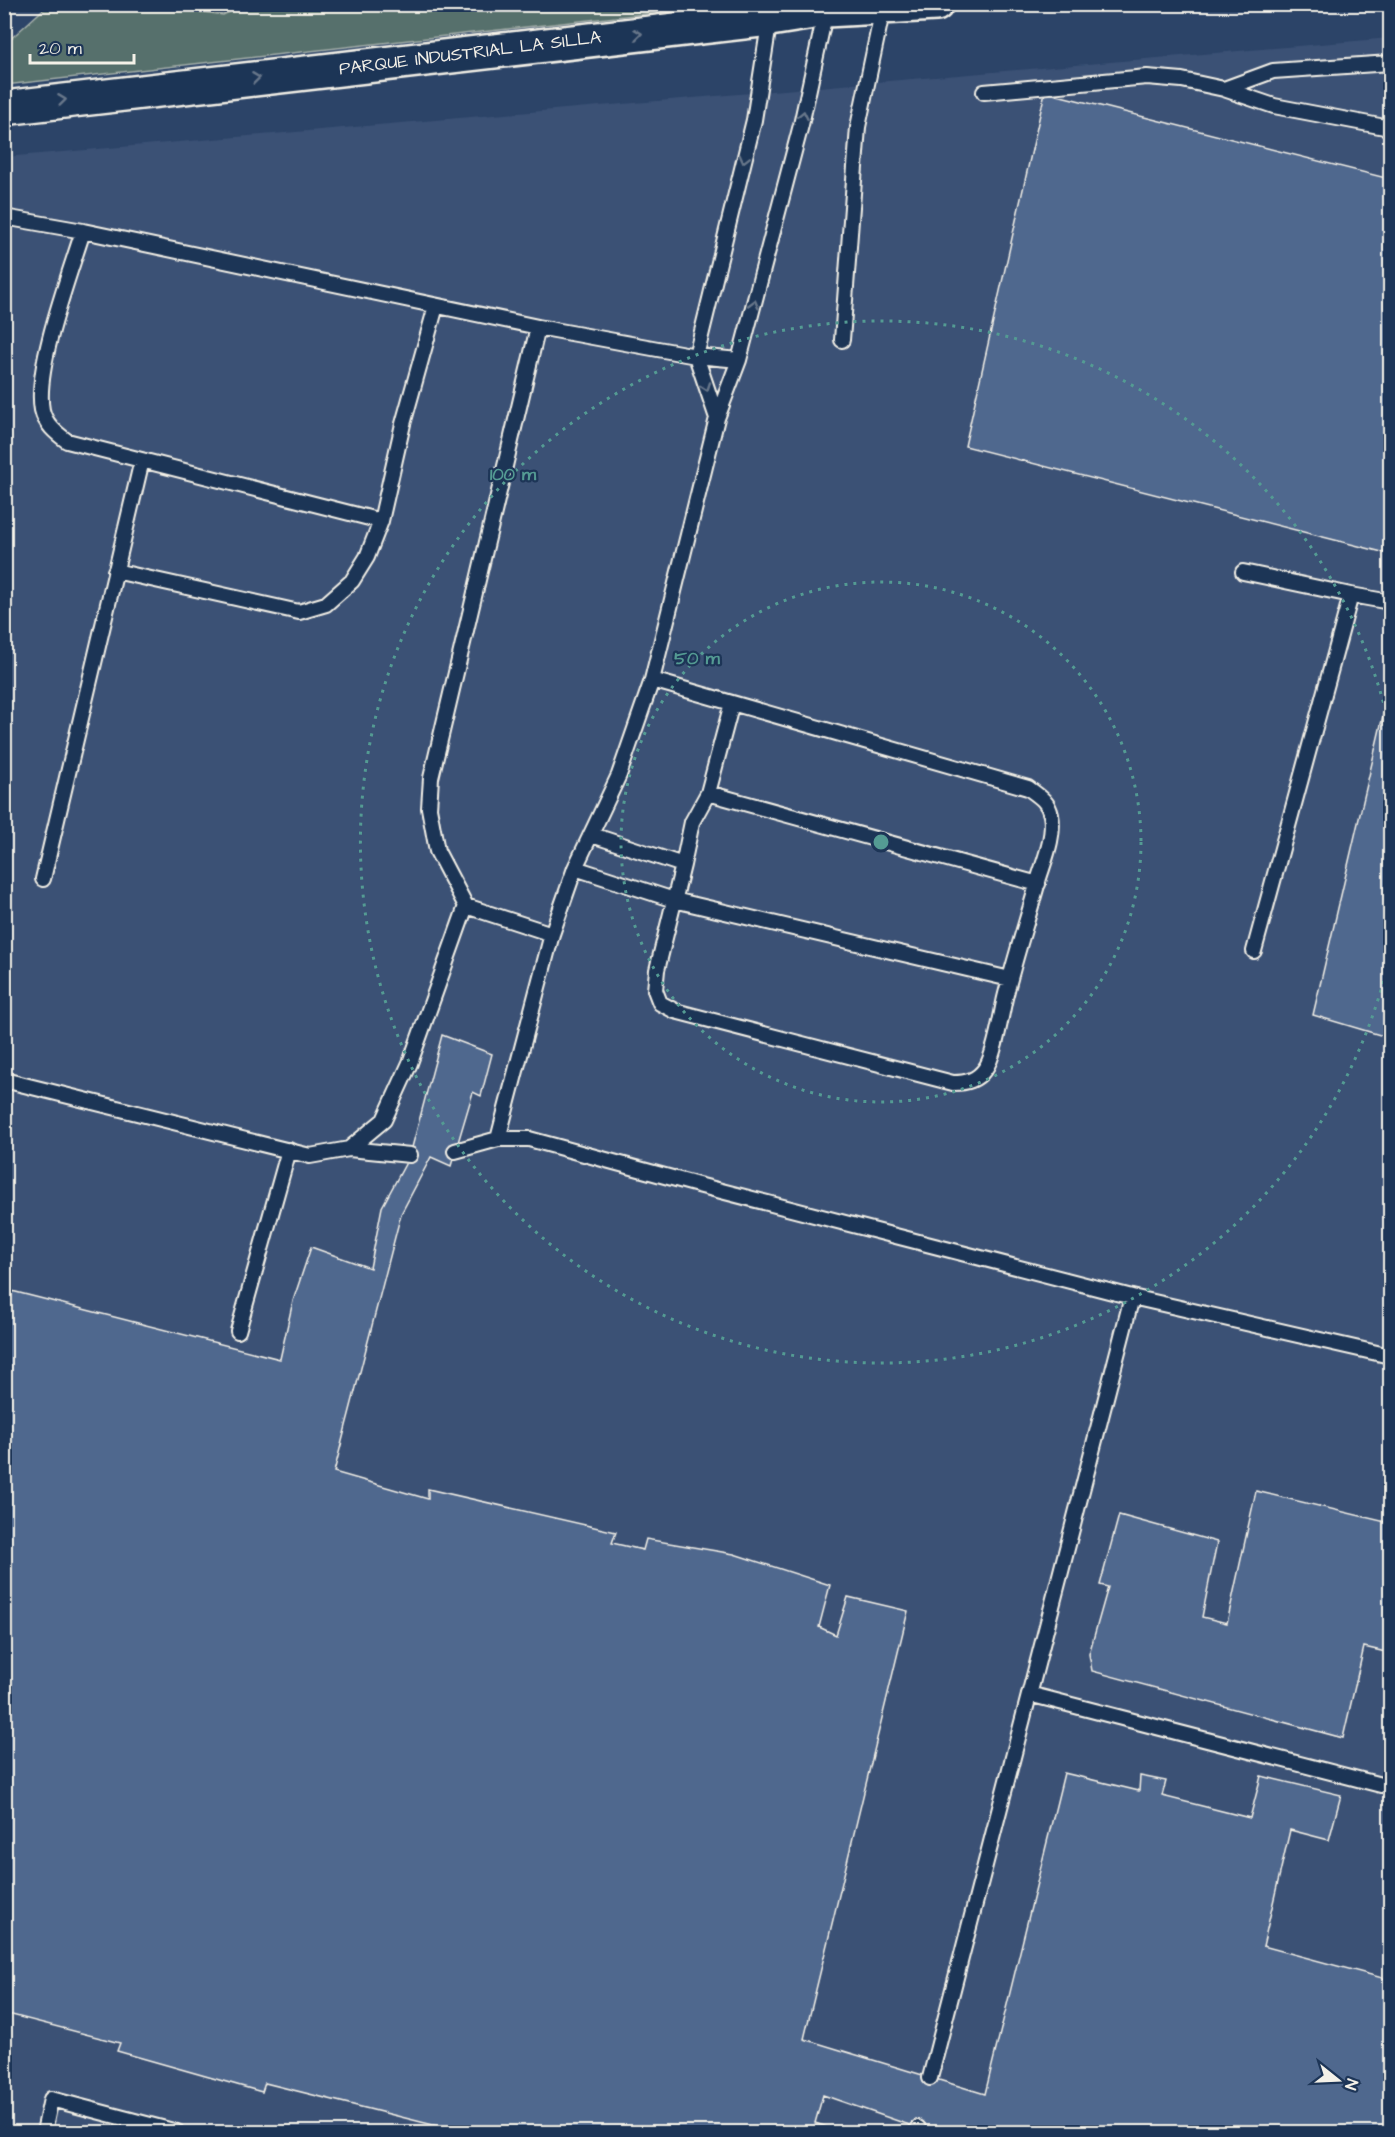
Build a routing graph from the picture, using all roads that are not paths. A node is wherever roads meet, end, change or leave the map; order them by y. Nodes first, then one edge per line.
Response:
1 (936, 4) edge
2 (826, 7) edge
3 (883, 8) junction
4 (773, 12) edge
5 (1390, 63) edge
6 (1224, 89) junction
7 (984, 92) dead end
8 (4, 108) edge
9 (1390, 128) edge
10 (4, 217) edge
11 (83, 231) junction
12 (436, 306) junction
13 (538, 327) junction
14 (842, 340) dead end
15 (696, 356) junction
16 (739, 360) junction
17 (717, 418) junction
18 (142, 460) junction
19 (381, 521) junction
20 (115, 571) junction
21 (1243, 572) dead end
22 (1351, 596) junction
23 (1390, 602) edge
24 (652, 680) junction
25 (732, 703) junction
26 (708, 793) junction
27 (592, 835) junction
28 (683, 865) junction
29 (575, 868) junction
30 (43, 879) dead end
31 (1038, 884) junction
32 (674, 900) junction
33 (466, 906) junction
34 (552, 934) junction
35 (1254, 951) dead end
36 (1010, 980) junction
37 (4, 1080) edge
38 (498, 1138) junction
39 (348, 1149) junction
40 (289, 1150) junction
41 (455, 1151) dead end
42 (410, 1155) dead end
43 (1132, 1297) junction
44 (238, 1331) dead end
45 (1390, 1356) edge
46 (1029, 1694) junction
47 (1381, 1785) dead end
48 (930, 2078) dead end
49 (44, 2133) edge
50 (177, 2133) edge

1 - 3 street, PARQUE INDUSTRIAL LA SILLA
2 - 3 street, PARQUE INDUSTRIAL LA SILLA
2 - 4 street, PARQUE INDUSTRIAL LA SILLA
16 -> 2 lane
3 - 14 lane
8 -> 4 street, PARQUE INDUSTRIAL LA SILLA
4 -> 15 lane
5 - 6 lane
6 - 7 lane
6 - 9 lane
10 - 11 lane
11 - 12 lane
11 - 18 lane
12 - 13 lane
12 - 19 lane
13 - 15 lane
13 - 33 lane
15 - 16 lane
15 -> 17 lane
16 - 17 lane
17 - 24 lane
18 - 19 lane
18 - 20 lane
19 - 20 lane
20 - 30 lane
21 - 22 lane
22 - 23 lane
22 - 35 lane
24 - 25 lane
24 - 27 lane
25 - 26 lane
25 - 31 lane
26 - 28 lane
26 - 31 lane
27 - 28 lane
27 - 29 lane
28 - 32 lane
29 - 32 lane
29 - 34 lane
31 - 36 lane
32 - 36 lane
32 - 36 lane
33 - 34 lane
33 - 39 lane
34 - 38 lane
37 - 40 lane
38 - 41 lane
38 - 43 lane
39 - 40 lane
39 - 42 lane
40 - 44 lane
43 - 45 lane
43 - 46 lane
46 - 47 lane
46 - 48 lane
49 - 50 lane

